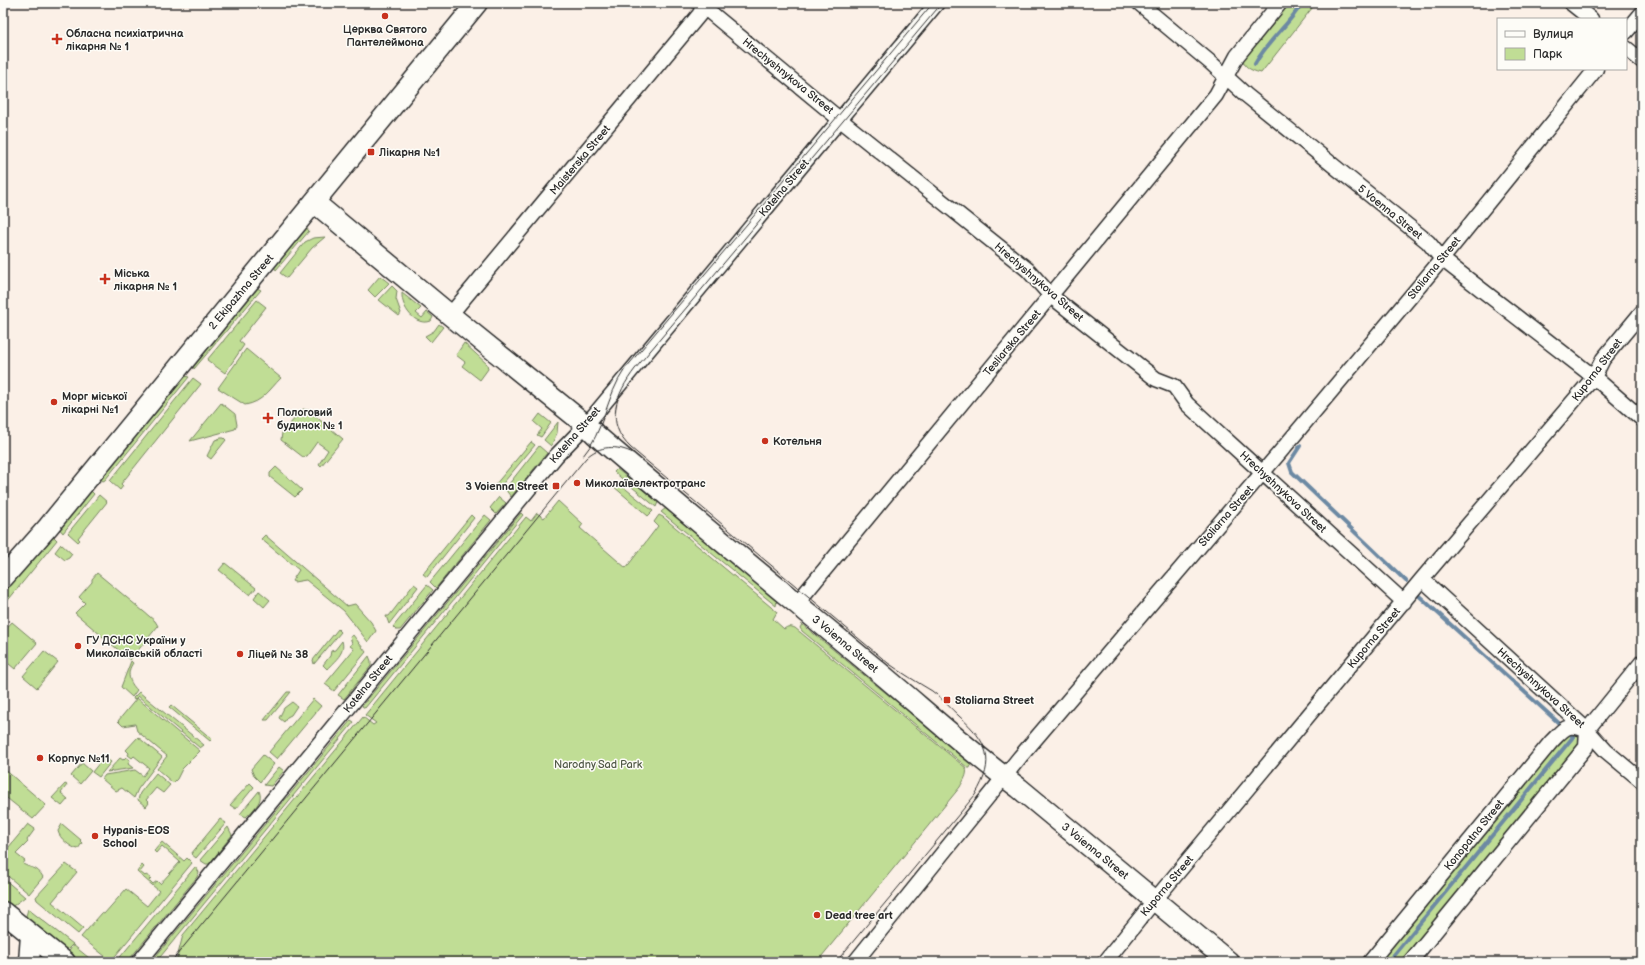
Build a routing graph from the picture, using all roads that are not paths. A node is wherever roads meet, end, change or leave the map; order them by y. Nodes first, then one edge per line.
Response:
1 (477, 3) edge
2 (937, 3) edge
3 (1139, 3) edge
4 (1280, 3) edge
5 (1571, 3) edge
6 (703, 4) edge
7 (1642, 13) edge
8 (1590, 18) edge
9 (1627, 31) edge
10 (1627, 49) edge
11 (1642, 61) edge
12 (1595, 70) edge
13 (1226, 77) junction
14 (841, 120) junction
15 (314, 202) junction
16 (1442, 258) junction
17 (1051, 296) junction
18 (1642, 312) edge
19 (450, 315) junction
20 (1594, 377) junction
21 (1642, 419) edge
22 (586, 425) junction
23 (1262, 473) junction
24 (3, 578) edge
25 (1422, 579) junction
26 (1404, 602) junction
27 (797, 604) junction
28 (1642, 662) edge
29 (1587, 730) junction
30 (1003, 777) junction
31 (1642, 781) edge
32 (1154, 900) junction
33 (3, 912) edge
34 (31, 935) junction
35 (29, 962) edge
36 (65, 962) edge
37 (139, 962) edge
38 (855, 962) edge
39 (1105, 962) edge
40 (1229, 962) edge
41 (1370, 962) edge
42 (1410, 962) edge

1 - 15 main road, 2 Ekipazhna Street
2 - 14 street, Kotelna Street
3 - 13 street, 5 Voenna Street
4 - 13 street, Tesliarska Street
5 - 8 street
6 - 14 street, Hrechyshnykova Street
6 - 19 street, Maisterska Street
7 - 9 street
10 - 11 street
12 - 16 street, Stoliarna Street
13 - 16 street, 5 Voenna Street
13 - 17 street, Tesliarska Street
14 - 17 street, Hrechyshnykova Street
14 - 22 street, Kotelna Street
15 - 19 main road, 3 Voienna Street
15 - 24 main road, 2 Ekipazhna Street
16 - 20 street, 5 Voenna Street
16 - 23 street, Stoliarna Street
17 - 23 street, Hrechyshnykova Street
17 - 27 street, Tesliarska Street
18 - 20 street, Kuporna Street
19 - 22 main road, 3 Voienna Street
20 - 21 street, 5 Voenna Street
20 - 25 street, Kuporna Street
22 - 27 main road, 3 Voienna Street
22 - 37 street, Kotelna Street
23 - 26 street, Hrechyshnykova Street
23 - 30 street, Stoliarna Street
25 - 26 street, Kuporna Street
25 - 29 street, Hrechyshnykova Street
26 - 32 street, Kuporna Street
27 - 30 main road, 3 Voienna Street
28 - 29 street
29 - 31 street, Hrechyshnykova Street
29 - 41 street, Konopatna Street
29 - 42 street
30 - 32 main road, 3 Voienna Street
30 - 38 street, Stoliarna Street
32 - 39 street, Kuporna Street
32 - 40 main road, 3 Voienna Street
33 - 34 main road
34 - 35 main road
34 - 36 main road

